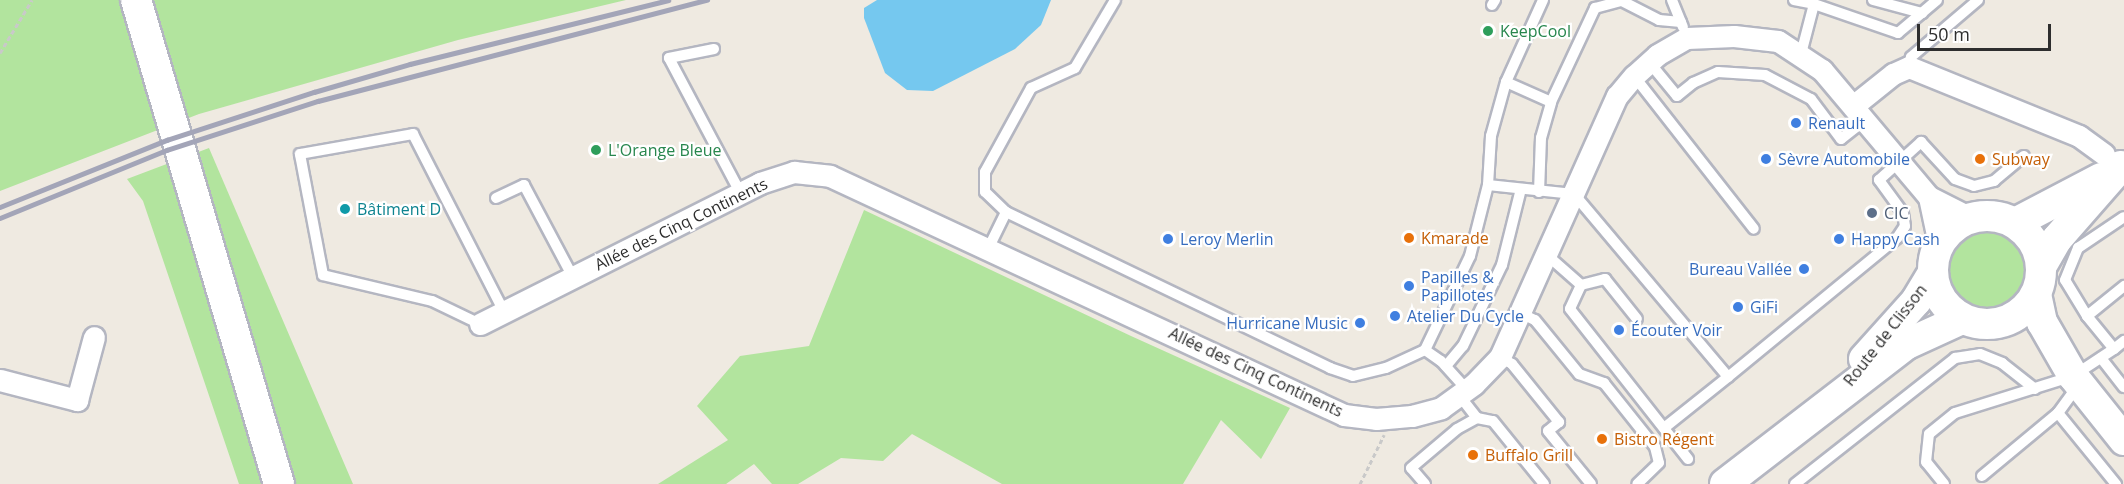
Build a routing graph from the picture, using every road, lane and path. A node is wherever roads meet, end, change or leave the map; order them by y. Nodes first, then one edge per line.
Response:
1 (32, 0) edge
2 (136, 0) edge
3 (1115, 0) edge
4 (1543, 0) edge
5 (1621, 0) edge
6 (1672, 0) edge
7 (1794, 0) edge
8 (1873, 0) edge
9 (1937, 0) edge
10 (1978, 0) edge
11 (1814, 4) junction
12 (1922, 13) junction
13 (1684, 30) junction
14 (714, 49) dead end
15 (0, 53) edge
16 (1801, 54) junction
17 (1909, 67) junction
18 (1642, 69) junction
19 (1506, 82) junction
20 (1551, 102) junction
21 (1859, 113) junction
22 (2024, 156) dead end
23 (1898, 160) junction
24 (2116, 161) edge
25 (1488, 185) junction
26 (1521, 189) junction
27 (740, 192) junction
28 (1539, 192) junction
29 (1574, 194) junction
30 (1929, 197) junction
31 (496, 198) dead end
32 (1006, 212) junction
33 (2124, 217) edge
34 (1971, 218) junction
35 (2015, 223) junction
36 (1754, 229) dead end
37 (1939, 244) junction
38 (989, 247) junction
39 (1547, 255) junction
40 (2042, 265) junction
41 (1932, 274) junction
42 (573, 277) junction
43 (1581, 285) junction
44 (2122, 293) edge
45 (2036, 294) junction
46 (504, 312) junction
47 (1522, 314) junction
48 (2087, 316) junction
49 (1637, 319) dead end
50 (1962, 319) junction
51 (2003, 323) junction
52 (480, 324) joint
53 (94, 336) dead end
54 (2124, 341) edge
55 (1425, 350) junction
56 (2114, 350) junction
57 (1500, 357) junction
58 (2100, 358) junction
59 (1446, 366) junction
60 (1728, 377) junction
61 (0, 380) edge
62 (2076, 380) junction
63 (2124, 387) edge
64 (2035, 389) junction
65 (1463, 392) junction
66 (1837, 395) junction
67 (2058, 413) junction
68 (1386, 418) junction
69 (1477, 418) junction
70 (1664, 428) junction
71 (2124, 440) edge
72 (1688, 459) dead end
73 (1982, 476) dead end
74 (279, 484) edge
75 (1360, 484) edge
76 (1425, 484) edge
77 (1544, 484) edge
78 (1591, 484) edge
79 (1637, 484) edge
80 (1725, 484) edge
81 (1795, 484) edge
82 (1944, 484) edge
83 (2116, 484) edge

1 - 15 path
2 - 74 main road
3 - 32 lane
4 - 19 lane
5 - 13 lane
5 - 20 lane
6 - 13 lane
7 - 11 lane
8 - 12 lane
9 - 12 lane
10 - 17 lane
11 - 12 lane
11 - 16 lane
13 - 16 street, Allée des Cinq Continents
13 - 18 street, Allée des Cinq Continents
14 - 27 lane
16 - 21 street, Allée des Cinq Continents
17 - 21 street
17 - 24 street
18 - 21 lane
18 - 29 street, Allée des Cinq Continents
18 - 36 lane
19 - 20 lane
19 - 25 lane
20 - 28 lane
21 - 23 street, Allée des Cinq Continents
22 - 23 lane
23 - 30 street, Allée des Cinq Continents
23 - 60 lane
24 - 35 main road
24 - 40 main road
25 - 26 lane
25 - 55 lane
26 - 28 lane
26 - 59 lane
27 - 38 street, Allée des Cinq Continents
27 - 42 street, Allée des Cinq Continents
28 - 29 lane
29 - 39 street, Allée des Cinq Continents
29 - 60 lane
30 - 34 street, Allée des Cinq Continents
30 - 37 street, Allée des Cinq Continents
31 - 42 lane
32 - 38 lane
32 - 55 lane
33 - 48 lane
34 - 35 main road
34 - 37 main road
35 - 40 main road
37 - 41 main road, Route de Clisson
38 - 68 street, Allée des Cinq Continents
39 - 43 lane
39 - 47 street, Allée des Cinq Continents
40 - 45 main road
41 - 50 main road, Route de Clisson
41 - 66 main road, Route de Clisson
42 - 46 street, Allée des Cinq Continents
43 - 49 lane
43 - 70 lane
44 - 48 lane
45 - 51 main road
45 - 62 main road
46 - 52 street, Allée des Cinq Continents
46 - 52 lane
47 - 57 street, Allée des Cinq Continents
47 - 79 lane
48 - 56 lane
50 - 51 main road, Route de Clisson
50 - 66 main road, Route de Clisson
51 - 62 main road
53 - 61 street
54 - 56 lane
55 - 59 lane
56 - 58 lane
57 - 65 street, Allée des Cinq Continents
57 - 78 lane
58 - 62 lane
58 - 63 lane
59 - 65 lane
60 - 70 lane
62 - 64 lane
62 - 67 lane
62 - 71 main road
64 - 81 lane
64 - 82 lane
65 - 68 street, Allée des Cinq Continents
65 - 69 lane
66 - 80 main road, Route de Clisson
67 - 73 lane
67 - 83 lane
68 - 75 path
69 - 76 lane
69 - 77 lane
70 - 72 lane

